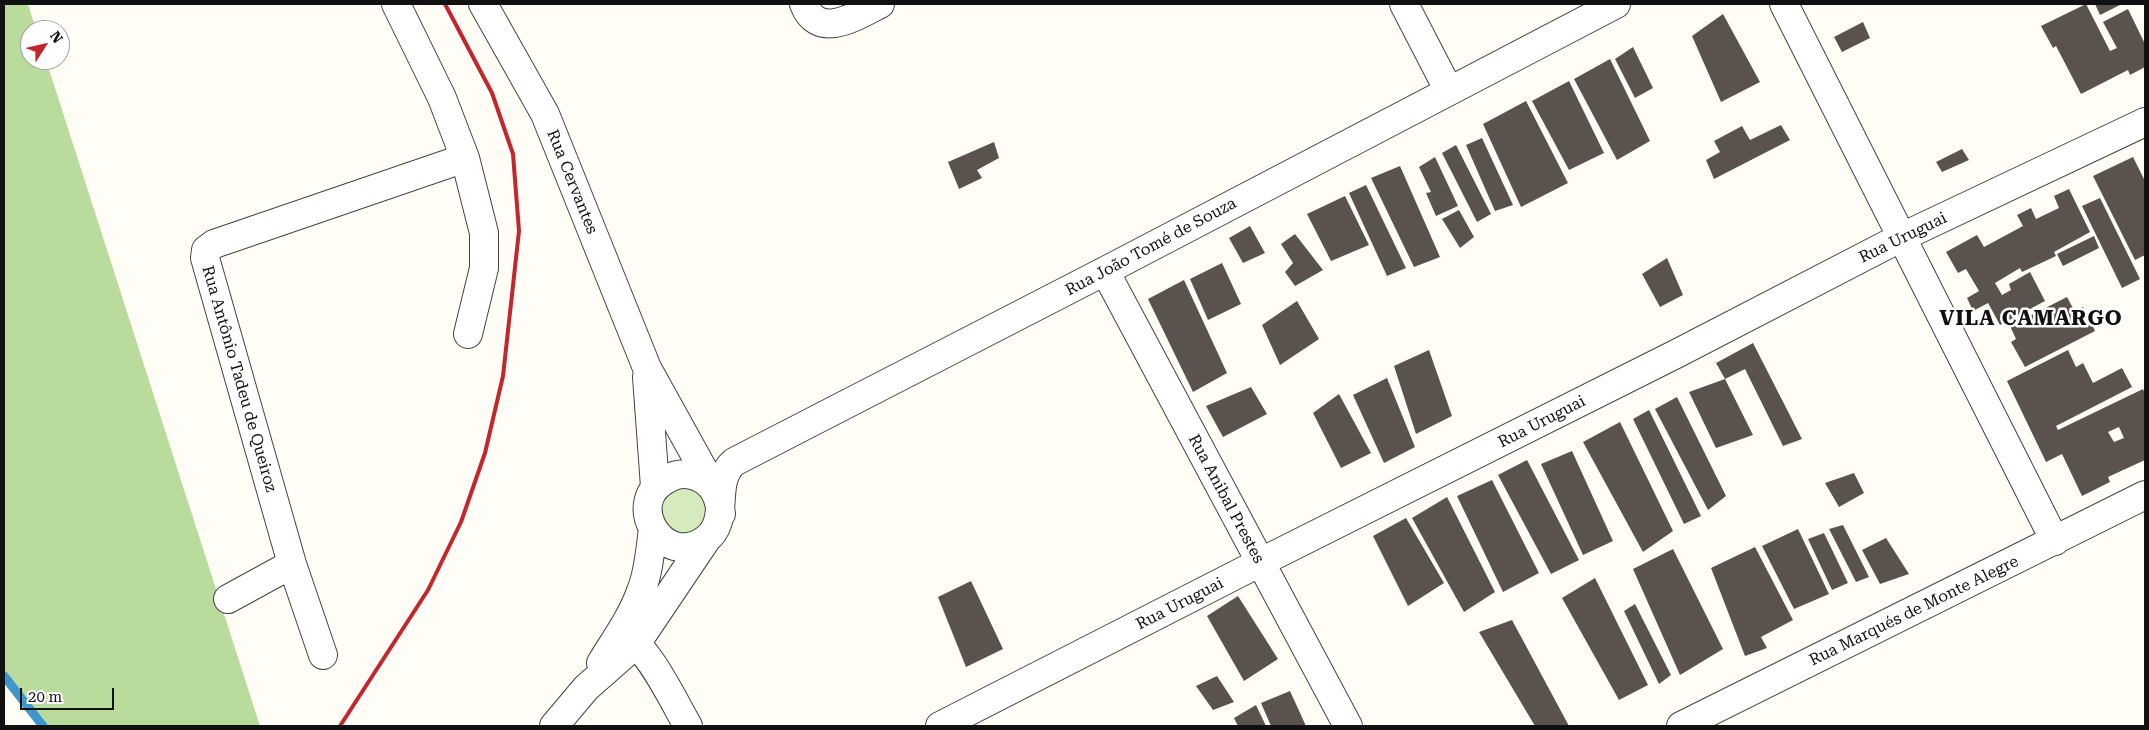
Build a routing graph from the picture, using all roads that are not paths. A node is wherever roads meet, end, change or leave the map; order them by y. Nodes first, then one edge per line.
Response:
1 (396, 4) edge
2 (483, 4) edge
3 (880, 4) edge
4 (1404, 4) edge
5 (1616, 4) edge
6 (1784, 4) edge
7 (810, 12) edge
8 (1449, 91) junction
9 (2145, 122) edge
10 (465, 158) junction
11 (1902, 237) junction
12 (1105, 271) junction
13 (468, 334) dead end
14 (647, 368) junction
15 (655, 487) junction
16 (717, 495) junction
17 (2145, 495) edge
18 (653, 529) junction
19 (706, 540) junction
20 (2054, 541) junction
21 (1259, 563) junction
22 (292, 564) junction
23 (228, 599) dead end
24 (627, 639) junction
25 (323, 655) dead end
26 (554, 726) edge
27 (688, 726) edge
28 (940, 726) edge
29 (1348, 726) edge
30 (1681, 726) edge

1 - 10 street
2 - 14 street, Rua Cervantes
3 - 7 street
4 - 8 street
5 - 8 street, Rua João Tomé de Souza
6 - 11 street
8 - 12 street, Rua João Tomé de Souza
9 - 11 street, Rua Uruguai
10 - 13 street
10 - 22 street, Rua Antônio Tadeu de Queiroz
11 - 20 street
11 - 21 street, Rua Uruguai
12 - 16 street, Rua João Tomé de Souza
12 - 21 street, Rua Anibal Prestes
14 - 15 street, Rua Cervantes
14 - 16 street, Rua Cervantes
15 - 16 street
15 - 18 street
16 - 19 street
17 - 20 street, Rua Marqués de Monte Alegre
18 - 19 street
18 - 24 street
19 - 24 street
20 - 30 street, Rua Marqués de Monte Alegre
21 - 28 street, Rua Uruguai
21 - 29 street, Rua Anibal Prestes
22 - 23 street
22 - 25 street, Rua Antônio Tadeu de Queiroz
24 - 26 street
24 - 27 street

